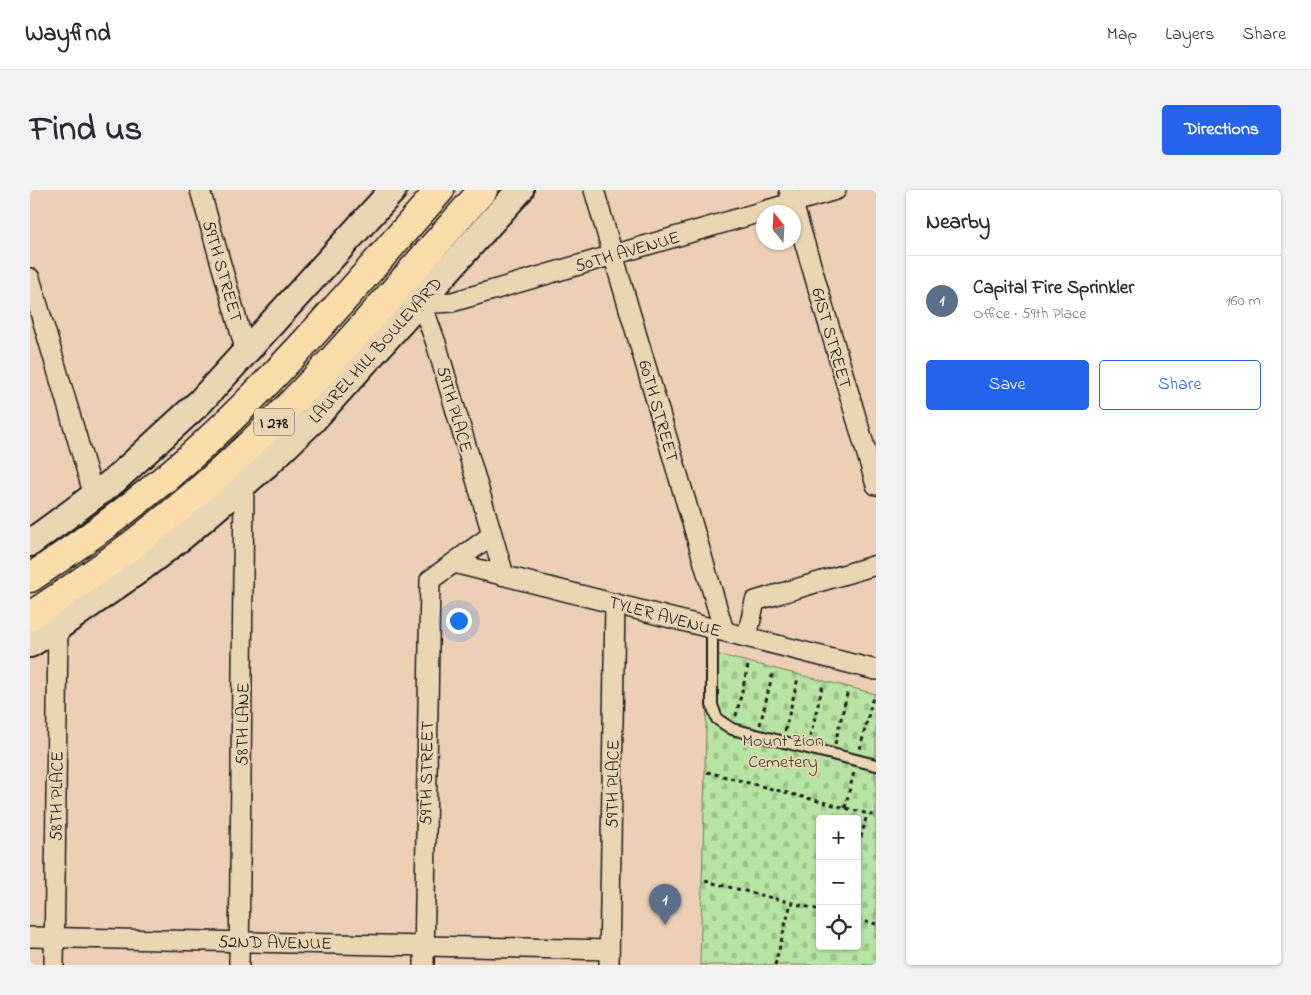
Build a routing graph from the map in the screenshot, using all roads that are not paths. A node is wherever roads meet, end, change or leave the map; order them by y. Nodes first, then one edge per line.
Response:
1 (200, 190) edge
2 (393, 190) edge
3 (440, 190) edge
4 (483, 190) edge
5 (520, 190) edge
6 (594, 190) edge
7 (836, 190) edge
8 (791, 196) edge
9 (613, 255) junction
10 (30, 278) edge
11 (416, 304) junction
12 (246, 352) junction
13 (244, 484) junction
14 (876, 485) edge
15 (94, 496) junction
16 (492, 535) junction
17 (30, 543) edge
18 (454, 563) junction
19 (876, 565) edge
20 (504, 575) junction
21 (30, 578) edge
22 (615, 603) junction
23 (30, 616) edge
24 (58, 627) junction
25 (718, 630) junction
26 (747, 637) junction
27 (30, 644) edge
28 (876, 670) edge
29 (876, 765) edge
30 (30, 937) edge
31 (54, 938) junction
32 (239, 942) junction
33 (424, 945) junction
34 (609, 957) edge
35 (54, 965) edge
36 (239, 965) edge
37 (424, 965) edge

1 - 12 street, 59TH STREET
2 - 12 main road
3 - 21 highway, I 278
4 - 23 highway, I 278
5 - 11 main road, LAUREL HILL BOULEVARD
6 - 9 street, 60TH STREET
7 - 8 street, 50TH AVENUE
8 - 9 street, 50TH AVENUE
8 - 14 street, 61ST STREET
9 - 11 street, 50TH AVENUE
9 - 25 street, 60TH STREET
10 - 15 street
11 - 13 main road, LAUREL HILL BOULEVARD
11 - 16 street, 59TH PLACE
12 - 15 main road
13 - 24 main road, LAUREL HILL BOULEVARD
13 - 32 street, 58TH LANE
15 - 17 main road
16 - 18 street
16 - 20 street, 59TH PLACE
18 - 20 street, TYLER AVENUE
18 - 33 street, 59TH STREET
19 - 26 street
20 - 22 street, TYLER AVENUE
22 - 25 street, TYLER AVENUE
22 - 34 street, 59TH PLACE
24 - 27 main road, LAUREL HILL BOULEVARD
24 - 31 street, 58TH PLACE
25 - 26 street, TYLER AVENUE
25 - 29 lane
26 - 28 street, TYLER AVENUE
30 - 31 street, 52ND AVENUE
31 - 32 street, 52ND AVENUE
31 - 35 street, 58TH PLACE
32 - 33 street, 52ND AVENUE
32 - 36 street, 58TH LANE
33 - 34 street, 52ND AVENUE
33 - 37 street, 59TH STREET

